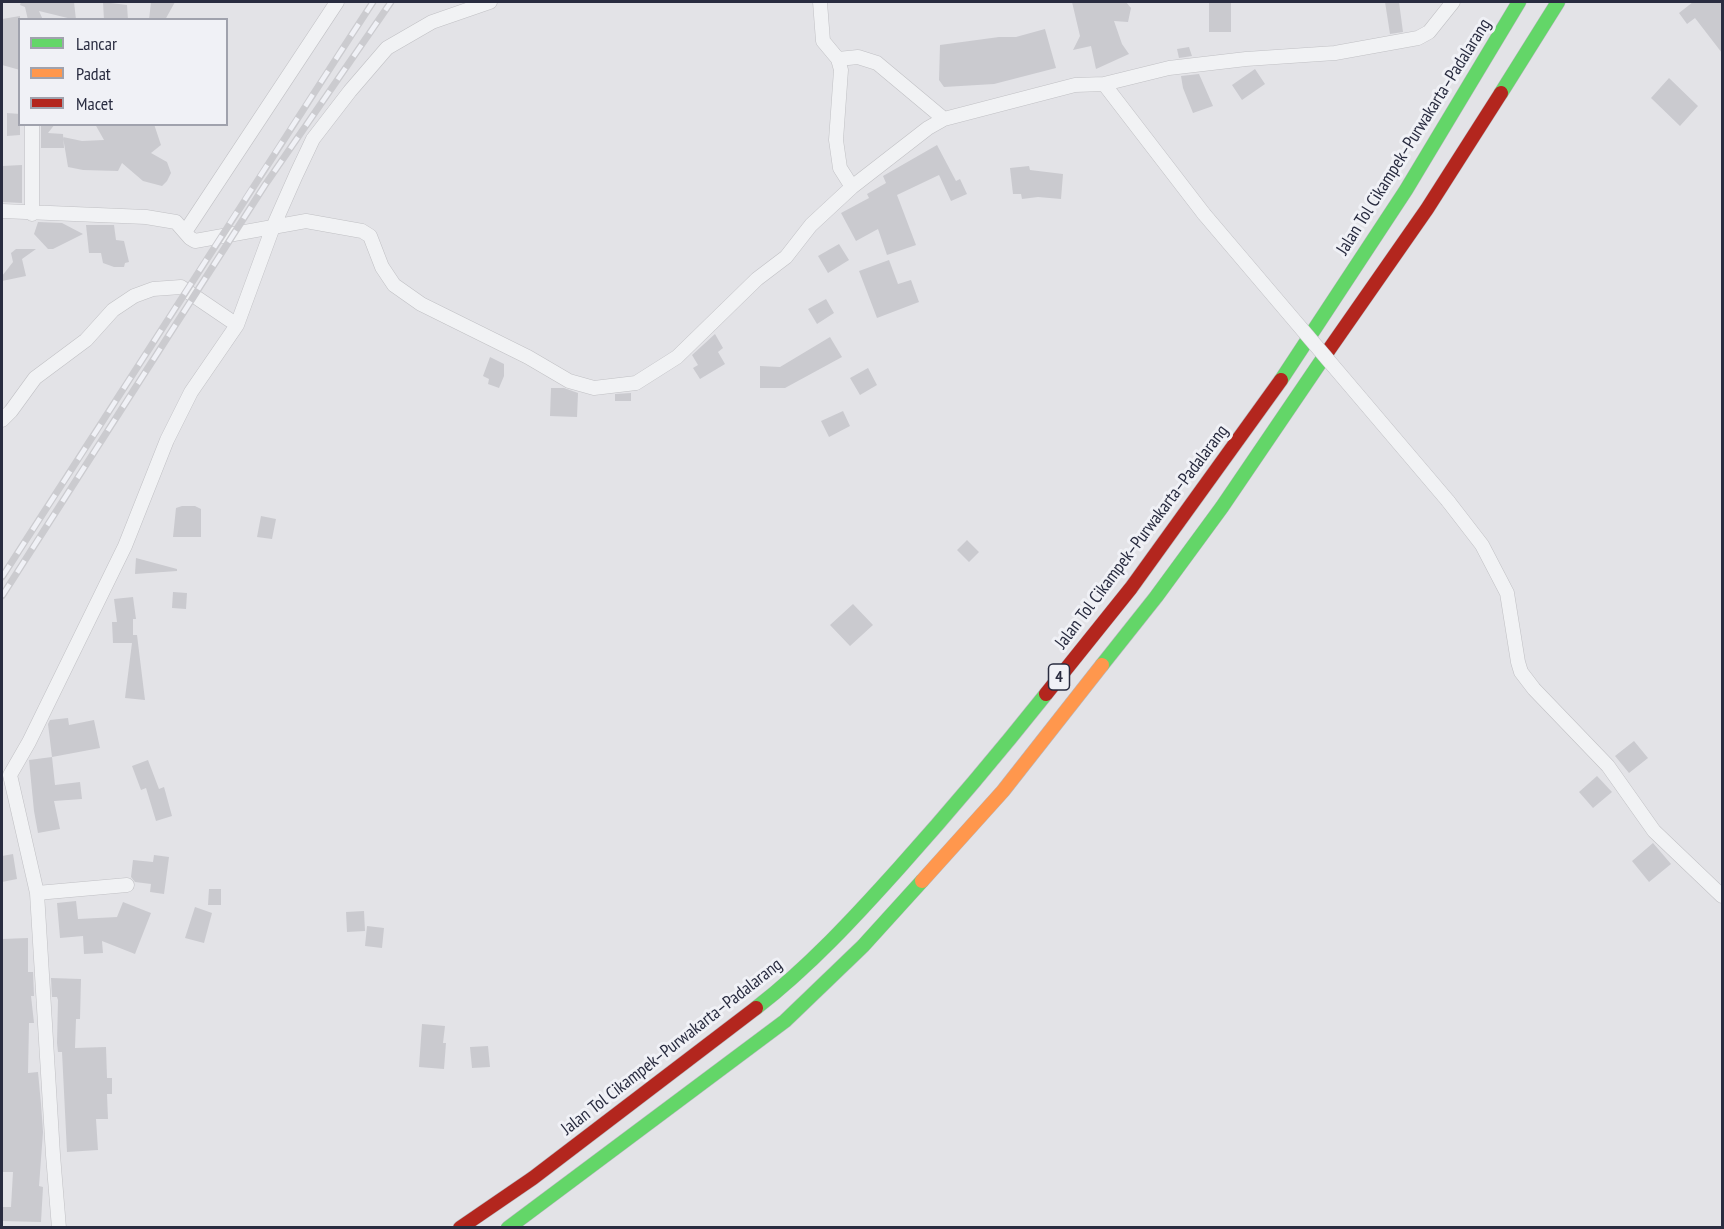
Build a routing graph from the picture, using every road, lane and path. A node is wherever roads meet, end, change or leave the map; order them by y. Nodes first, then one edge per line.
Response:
1 (337, 2) edge
2 (490, 2) edge
3 (820, 2) edge
4 (1453, 2) edge
5 (1519, 2) edge
6 (1556, 4) edge
7 (838, 58) junction
8 (1104, 84) junction
9 (944, 119) junction
10 (32, 126) edge
11 (852, 187) junction
12 (2, 211) edge
13 (32, 214) junction
14 (273, 227) junction
15 (185, 232) junction
16 (237, 325) junction
17 (2, 420) edge
18 (10, 775) junction
19 (2, 787) edge
20 (127, 885) dead end
21 (38, 893) junction
22 (1722, 896) edge
23 (59, 1227) edge
24 (460, 1227) edge
25 (508, 1227) edge

1 - 15 street
2 - 14 street
3 - 7 street
4 - 8 street
5 - 24 highway, Jalan Tol Cikampek–Purwakarta–Padalarang / 4
6 - 25 highway, 4
7 - 9 street
7 - 11 street
8 - 9 street
8 - 22 street, bridge
9 - 11 street
10 - 13 street
11 - 14 street
12 - 13 street
13 - 15 street
14 - 15 street
14 - 16 street
16 - 17 street
16 - 18 street
18 - 19 street
18 - 21 street
20 - 21 street
21 - 23 street

